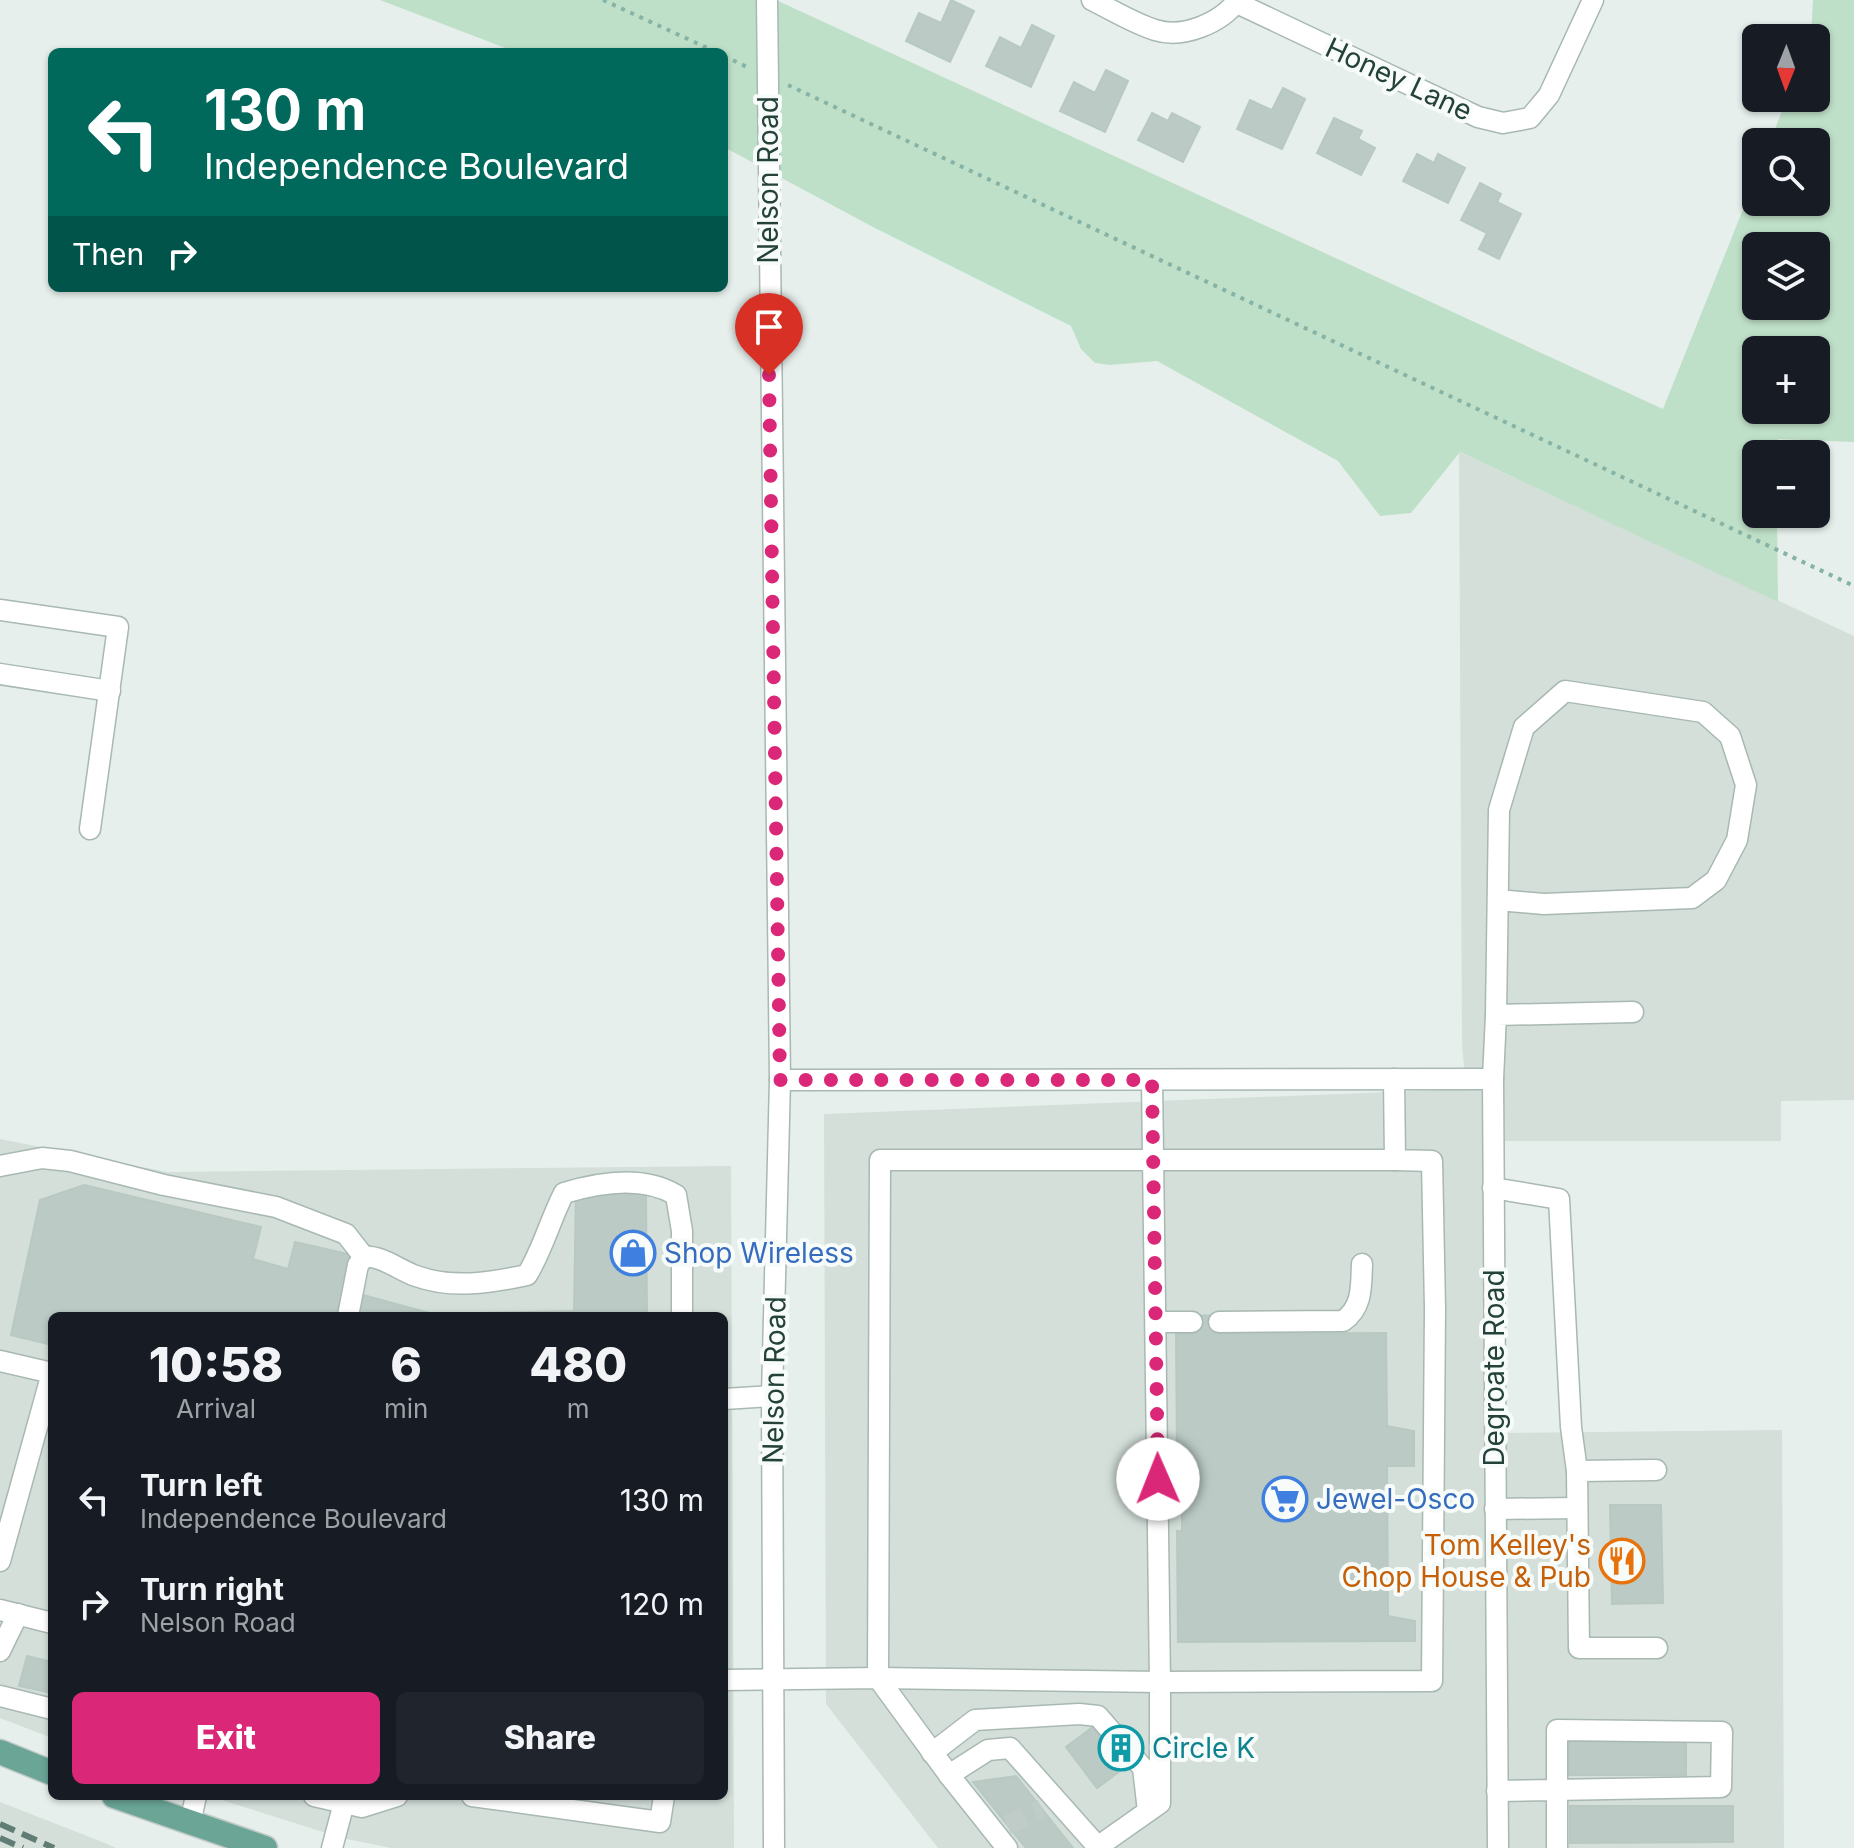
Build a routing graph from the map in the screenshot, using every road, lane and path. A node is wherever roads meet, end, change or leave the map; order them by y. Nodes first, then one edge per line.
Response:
1 (603, 0) edge
2 (767, 0) edge
3 (1092, 0) edge
4 (1593, 0) edge
5 (1238, 2) edge
6 (707, 48) edge
7 (728, 58) edge
8 (750, 68) dead end
9 (797, 90) dead end
10 (1854, 586) edge
11 (0, 610) edge
12 (0, 674) edge
13 (110, 691) junction
14 (90, 829) dead end
15 (1498, 900) junction
16 (1633, 1012) dead end
17 (1496, 1015) junction
18 (1394, 1079) junction
19 (1493, 1079) junction
20 (780, 1080) junction
21 (1152, 1080) junction
22 (1154, 1158) junction
23 (1395, 1160) junction
24 (0, 1166) edge
25 (1493, 1188) junction
26 (364, 1257) junction
27 (1362, 1264) dead end
28 (349, 1312) edge
29 (682, 1312) edge
30 (1156, 1322) junction
31 (1192, 1322) dead end
32 (1219, 1322) dead end
33 (0, 1361) edge
34 (48, 1372) edge
35 (48, 1387) edge
36 (772, 1396) junction
37 (728, 1399) edge
38 (1656, 1470) dead end
39 (1577, 1471) junction
40 (1577, 1508) junction
41 (1495, 1509) junction
42 (0, 1561) edge
43 (9, 1612) edge
44 (48, 1622) edge
45 (1657, 1648) dead end
46 (0, 1651) edge
47 (878, 1678) junction
48 (728, 1680) edge
49 (775, 1680) junction
50 (1160, 1682) junction
51 (0, 1696) edge
52 (48, 1708) edge
53 (0, 1752) edge
54 (932, 1753) junction
55 (48, 1771) edge
56 (949, 1775) junction
57 (1497, 1791) junction
58 (1557, 1792) junction
59 (138, 1800) edge
60 (195, 1800) edge
61 (331, 1800) edge
62 (380, 1800) edge
63 (532, 1800) edge
64 (663, 1800) edge
65 (344, 1803) junction
66 (163, 1804) edge
67 (606, 1805) edge
68 (1148, 1811) junction
69 (190, 1823) junction
70 (1097, 1847) edge
71 (265, 1848) edge
72 (332, 1848) edge
73 (774, 1848) edge
74 (1007, 1848) edge
75 (1498, 1848) edge
76 (1557, 1848) edge

1 - 6 path
2 - 20 street, Nelson Road
3 - 5 street
4 - 5 street, Honey Lane
7 - 8 path
9 - 10 path
11 - 13 street
12 - 13 street
13 - 14 street
15 - 15 street
15 - 17 street, Degroate Road
16 - 17 street
17 - 19 street, Degroate Road
18 - 19 street
18 - 21 street
18 - 23 street
19 - 25 street, Degroate Road
20 - 21 street
20 - 36 street, Nelson Road
21 - 22 street
22 - 23 street
22 - 30 street
22 - 47 street
23 - 50 street
24 - 26 street
25 - 39 street
25 - 41 street, Degroate Road
26 - 28 street
26 - 29 street
27 - 32 street
30 - 31 street
30 - 50 street
33 - 34 street
35 - 42 street
36 - 37 street
36 - 49 street, Nelson Road
38 - 39 street
39 - 40 street
40 - 41 street
40 - 45 street
41 - 57 street, Degroate Road
43 - 44 street
43 - 46 street
47 - 49 street
47 - 50 street
47 - 54 street
48 - 49 street
49 - 73 street, Nelson Road
50 - 68 street
51 - 52 street
53 - 55 main road
54 - 56 street
54 - 68 street
56 - 70 street
56 - 74 street
57 - 58 street
57 - 75 street, Degroate Road
58 - 58 street
58 - 76 street
59 - 66 main road
60 - 69 street
61 - 65 street
62 - 65 street
63 - 67 street
64 - 67 street
65 - 72 street
66 - 69 main road
68 - 70 street
69 - 71 main road

